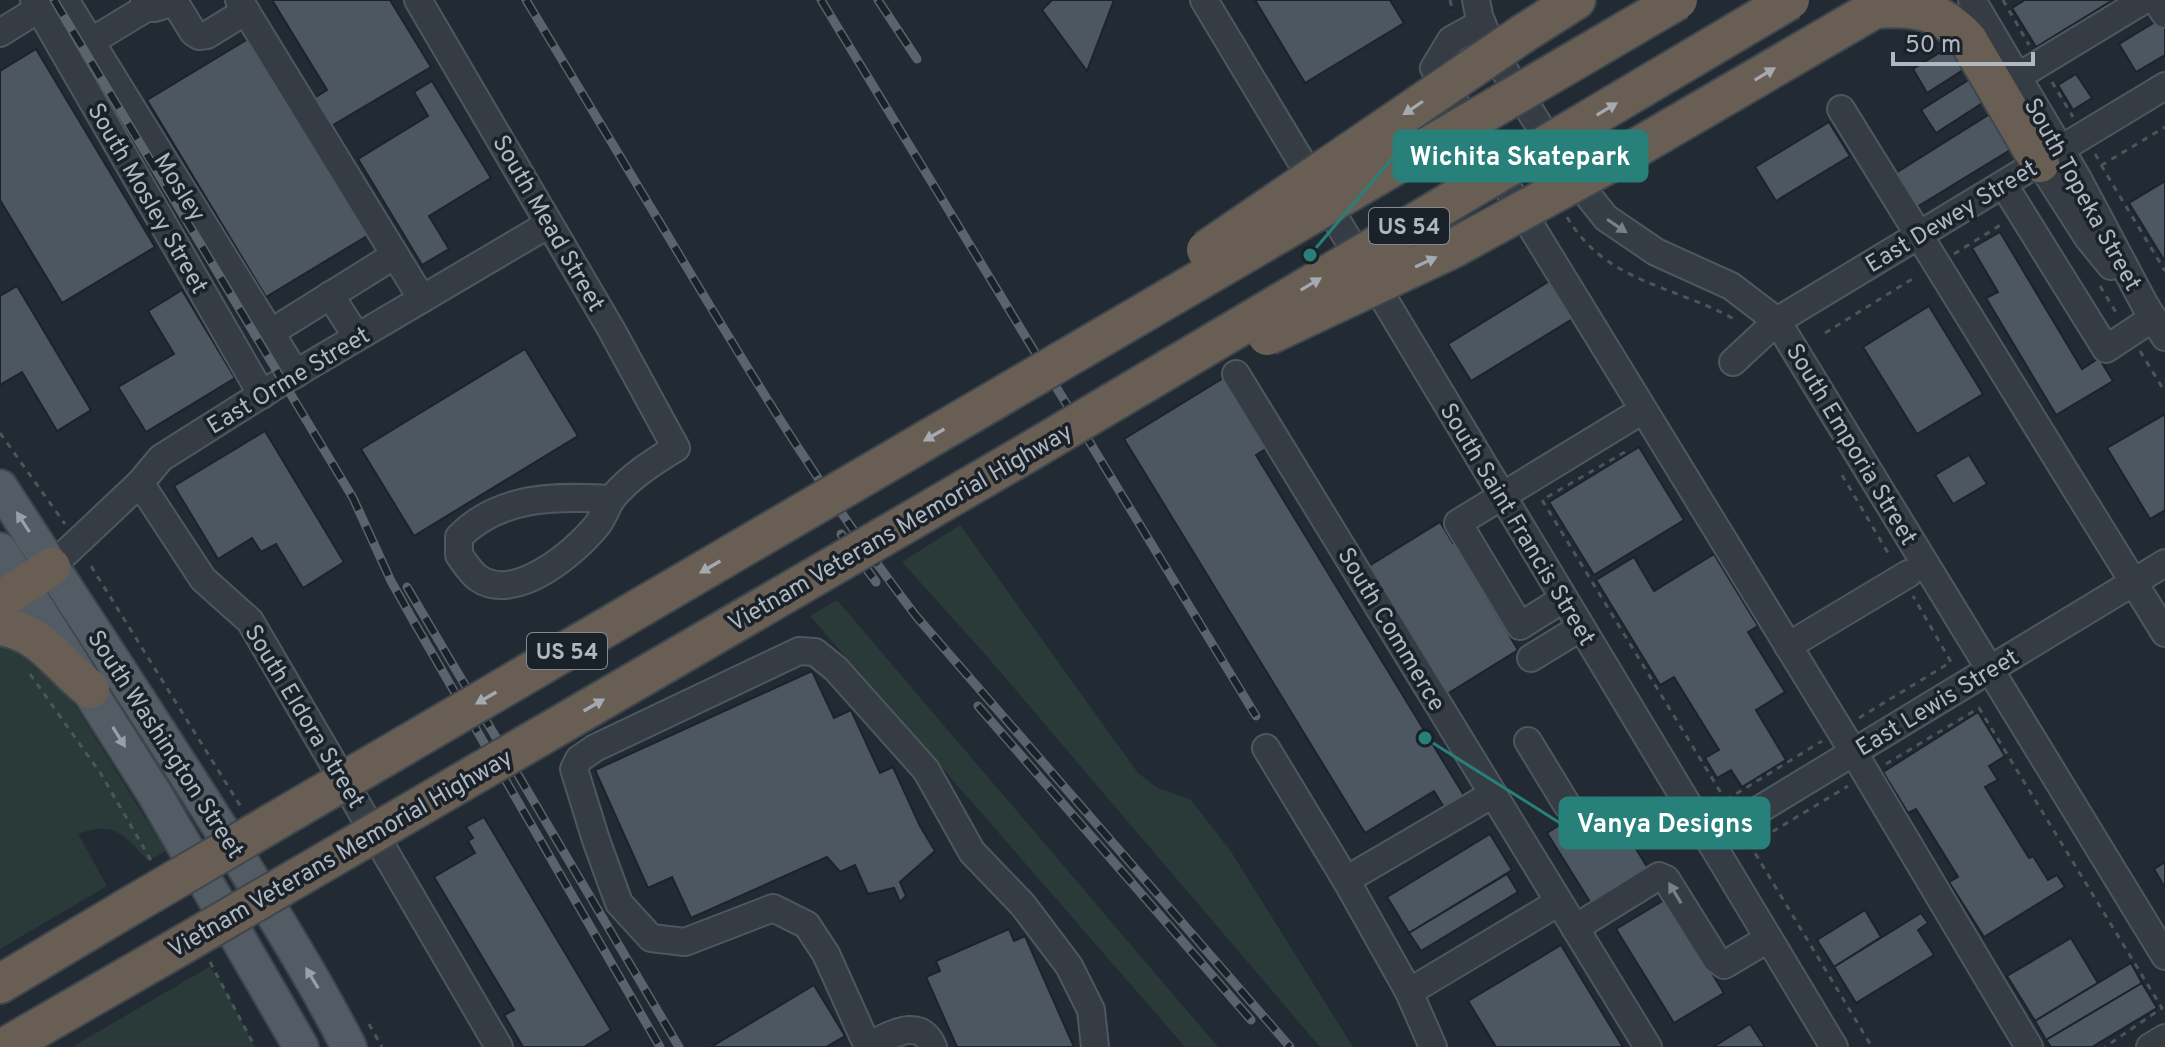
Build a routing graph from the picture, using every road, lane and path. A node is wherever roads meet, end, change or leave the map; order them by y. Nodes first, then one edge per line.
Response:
1 (65, 0) edge
2 (418, 0) edge
3 (1204, 0) edge
4 (1450, 0) edge
5 (1576, 0) edge
6 (1678, 0) edge
7 (1790, 0) edge
8 (1972, 0) edge
9 (2003, 0) edge
10 (2144, 0) edge
11 (2156, 0) edge
12 (42, 3) edge
13 (146, 3) edge
14 (1882, 4) edge
15 (243, 5) edge
16 (2165, 14) edge
17 (1473, 19) edge
18 (0, 33) edge
19 (90, 42) junction
20 (2040, 63) junction
21 (2017, 77) junction
22 (2165, 86) edge
23 (1841, 109) dead end
24 (2165, 127) edge
25 (2084, 136) junction
26 (2051, 156) junction
27 (2102, 165) junction
28 (2004, 185) junction
29 (2022, 212) junction
30 (1565, 215) dead end
31 (549, 224) junction
32 (1919, 235) junction
33 (395, 255) junction
34 (1937, 264) junction
35 (2165, 271) edge
36 (2096, 279) dead end
37 (330, 295) junction
38 (422, 299) junction
39 (2154, 320) edge
40 (1777, 321) junction
41 (270, 333) junction
42 (1825, 333) dead end
43 (2129, 334) junction
44 (357, 337) junction
45 (1756, 340) junction
46 (1733, 362) dead end
47 (296, 374) junction
48 (1236, 374) dead end
49 (2165, 392) edge
50 (262, 395) junction
51 (1002, 396) junction
52 (1643, 410) junction
53 (0, 433) edge
54 (1625, 452) dead end
55 (1027, 453) junction
56 (1841, 472) dead end
57 (140, 483) junction
58 (0, 487) edge
59 (1502, 497) junction
60 (612, 499) junction
61 (69, 530) dead end
62 (2165, 563) edge
63 (1905, 576) junction
64 (15, 577) edge
65 (2135, 581) junction
66 (1563, 599) junction
67 (1528, 621) junction
68 (0, 626) edge
69 (1580, 628) junction
70 (2165, 633) edge
71 (1788, 646) junction
72 (1951, 662) dead end
73 (1990, 669) junction
74 (30, 674) dead end
75 (90, 689) junction
76 (1528, 741) dead end
77 (1266, 748) dead end
78 (1860, 764) junction
79 (1493, 794) junction
80 (1567, 805) dead end
81 (1744, 834) junction
82 (1709, 840) junction
83 (154, 866) dead end
84 (1346, 880) junction
85 (1559, 902) junction
86 (132, 905) junction
87 (1575, 928) junction
88 (1768, 939) junction
89 (163, 956) junction
90 (2165, 956) edge
91 (208, 958) dead end
92 (0, 959) edge
93 (0, 984) edge
94 (1409, 992) junction
95 (2165, 1038) edge
96 (931, 1042) edge
97 (867, 1046) edge
98 (5, 1047) edge
99 (48, 1047) edge
100 (255, 1047) edge
101 (301, 1047) edge
102 (349, 1047) edge
103 (499, 1047) edge
104 (1095, 1047) edge
105 (1433, 1047) edge
106 (1648, 1047) edge
107 (1834, 1047) edge
108 (1872, 1047) edge
109 (2029, 1047) edge
110 (2105, 1047) edge
111 (2150, 1047) edge

1 - 19 street, Mosley
2 - 31 street, South Mead Street
3 - 59 street, South Saint Francis Street
4 - 17 path
5 -> 51 highway, bridge
6 - 51 highway, US 54, bridge
55 -> 7 highway, Vietnam Veterans Memorial Highway / US 54, bridge
8 - 21 street, South Topeka Street
9 - 20 path
10 - 20 street
11 - 16 street
12 - 18 street
12 - 50 street, South Mosley Street
13 - 15 street
13 - 19 street
14 - 26 highway
55 -> 14 highway, bridge
15 - 33 street
17 -> 40 street, South Emporia Street
17 - 52 street
19 - 41 street, Mosley
20 - 21 street
20 - 25 path
21 - 26 street, South Topeka Street
22 - 25 street, East Dewey Street
23 - 32 street
24 - 27 path
25 - 26 street, East Dewey Street
25 - 27 path
26 - 28 street, East Dewey Street
26 - 39 street, South Topeka Street
27 - 35 path
28 - 29 street
28 - 32 street, East Dewey Street
29 - 34 path
29 - 43 street
30 - 45 path
31 - 38 street, East Orme Street
31 - 60 street, South Mead Street
32 - 34 street
32 - 40 street, East Dewey Street
33 - 37 street
33 - 38 street
34 - 42 path
34 - 65 street
36 - 43 path
37 - 41 street
37 - 44 street
38 - 44 street, East Orme Street
39 - 43 street
40 - 45 street, East Dewey Street
40 - 73 street, South Emporia Street
41 - 47 street, Mosley
43 - 49 path
44 - 47 street, East Orme Street
45 - 46 street, East Dewey Street
47 - 50 street, East Orme Street
48 - 79 street, South Commerce
50 - 57 street, East Orme Street
51 -> 86 highway, US 54, bridge
52 - 59 street
52 - 71 street
53 - 61 path
54 - 81 path
89 -> 55 highway, Vietnam Veterans Memorial Highway / US 54, bridge
56 - 63 path
57 - 64 street, East Orme Street
57 - 103 street, South Eldora Street
64 -> 58 main road, South Washington Street
59 - 66 street, South Saint Francis Street
59 - 67 street
60 - 60 street
62 - 65 street, East Lewis Street
63 - 71 street
63 - 72 path
64 - 75 main road, South Washington Street
102 -> 64 main road, South Washington Street
65 - 70 street
65 - 73 street, East Lewis Street
66 - 67 street
66 - 69 street, South Saint Francis Street
67 - 69 street
68 - 75 highway
69 - 82 street, South Saint Francis Street
71 - 78 street
73 - 78 street, East Lewis Street
73 - 90 street, South Emporia Street
74 - 83 path
75 -> 101 main road, South Washington Street
76 - 80 street
77 - 84 street
78 - 81 street, East Lewis Street
78 - 81 path
78 - 109 street
78 - 110 path
79 - 84 street
79 - 85 street, South Commerce
81 - 82 street, East Lewis Street
81 - 108 path
82 - 88 street, South Saint Francis Street
84 - 94 street
85 - 87 street, South Commerce
85 - 94 street
86 - 92 highway
86 - 93 highway, US 54
88 -> 87 street
87 - 106 street, South Commerce
88 - 107 street, South Saint Francis Street
89 - 98 highway, Vietnam Veterans Memorial Highway / US 54
89 - 99 highway
91 - 100 path
94 - 105 street
95 - 111 street
96 - 97 street
97 - 104 street

